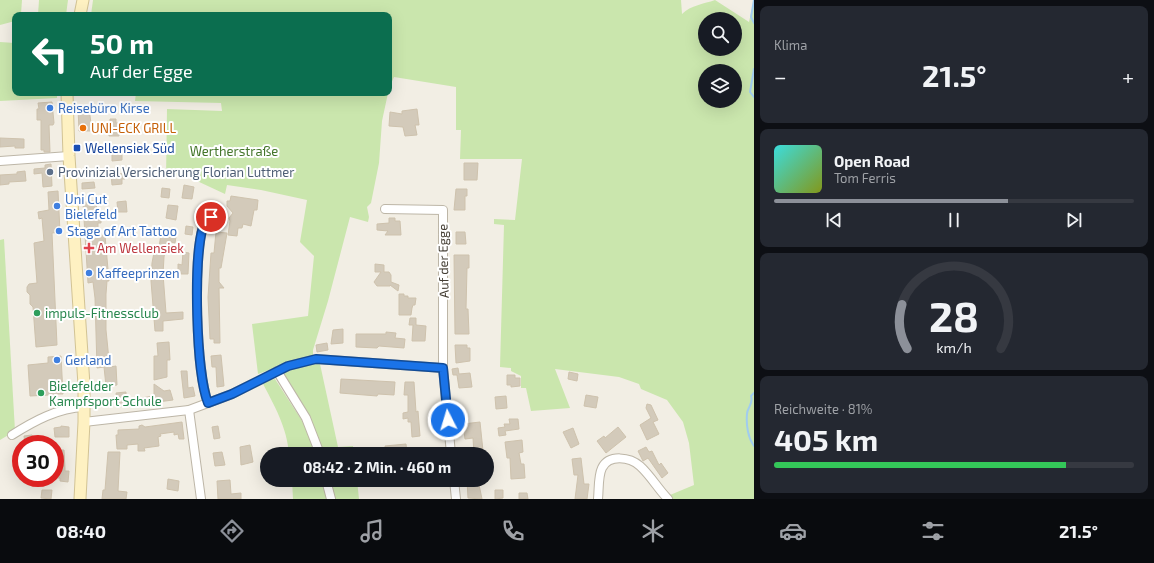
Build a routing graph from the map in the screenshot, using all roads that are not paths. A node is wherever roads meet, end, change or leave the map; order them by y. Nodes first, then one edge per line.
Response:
1 (83, 0) edge
2 (81, 12) edge
3 (67, 96) edge
4 (69, 156) junction
5 (0, 162) edge
6 (385, 209) dead end
7 (211, 217) dead end
8 (443, 368) junction
9 (277, 371) junction
10 (208, 403) junction
11 (84, 407) junction
12 (189, 410) junction
13 (84, 422) junction
14 (12, 435) dead end
15 (317, 447) edge
16 (450, 447) edge
17 (327, 487) edge
18 (455, 487) edge
19 (80, 499) edge
20 (201, 499) edge
21 (330, 499) edge
22 (456, 499) edge
23 (598, 499) edge
24 (668, 499) edge

1 - 2 main road
3 - 4 main road
4 - 5 street
4 - 11 main road
6 - 8 street, Auf der Egge
7 - 10 street
8 - 9 street
8 - 16 street, Auf der Egge
9 - 10 street
9 - 15 street
10 - 12 street
11 - 13 main road
11 - 14 street
12 - 13 street
12 - 20 street
13 - 19 main road
17 - 21 street
18 - 22 street
23 - 24 street

